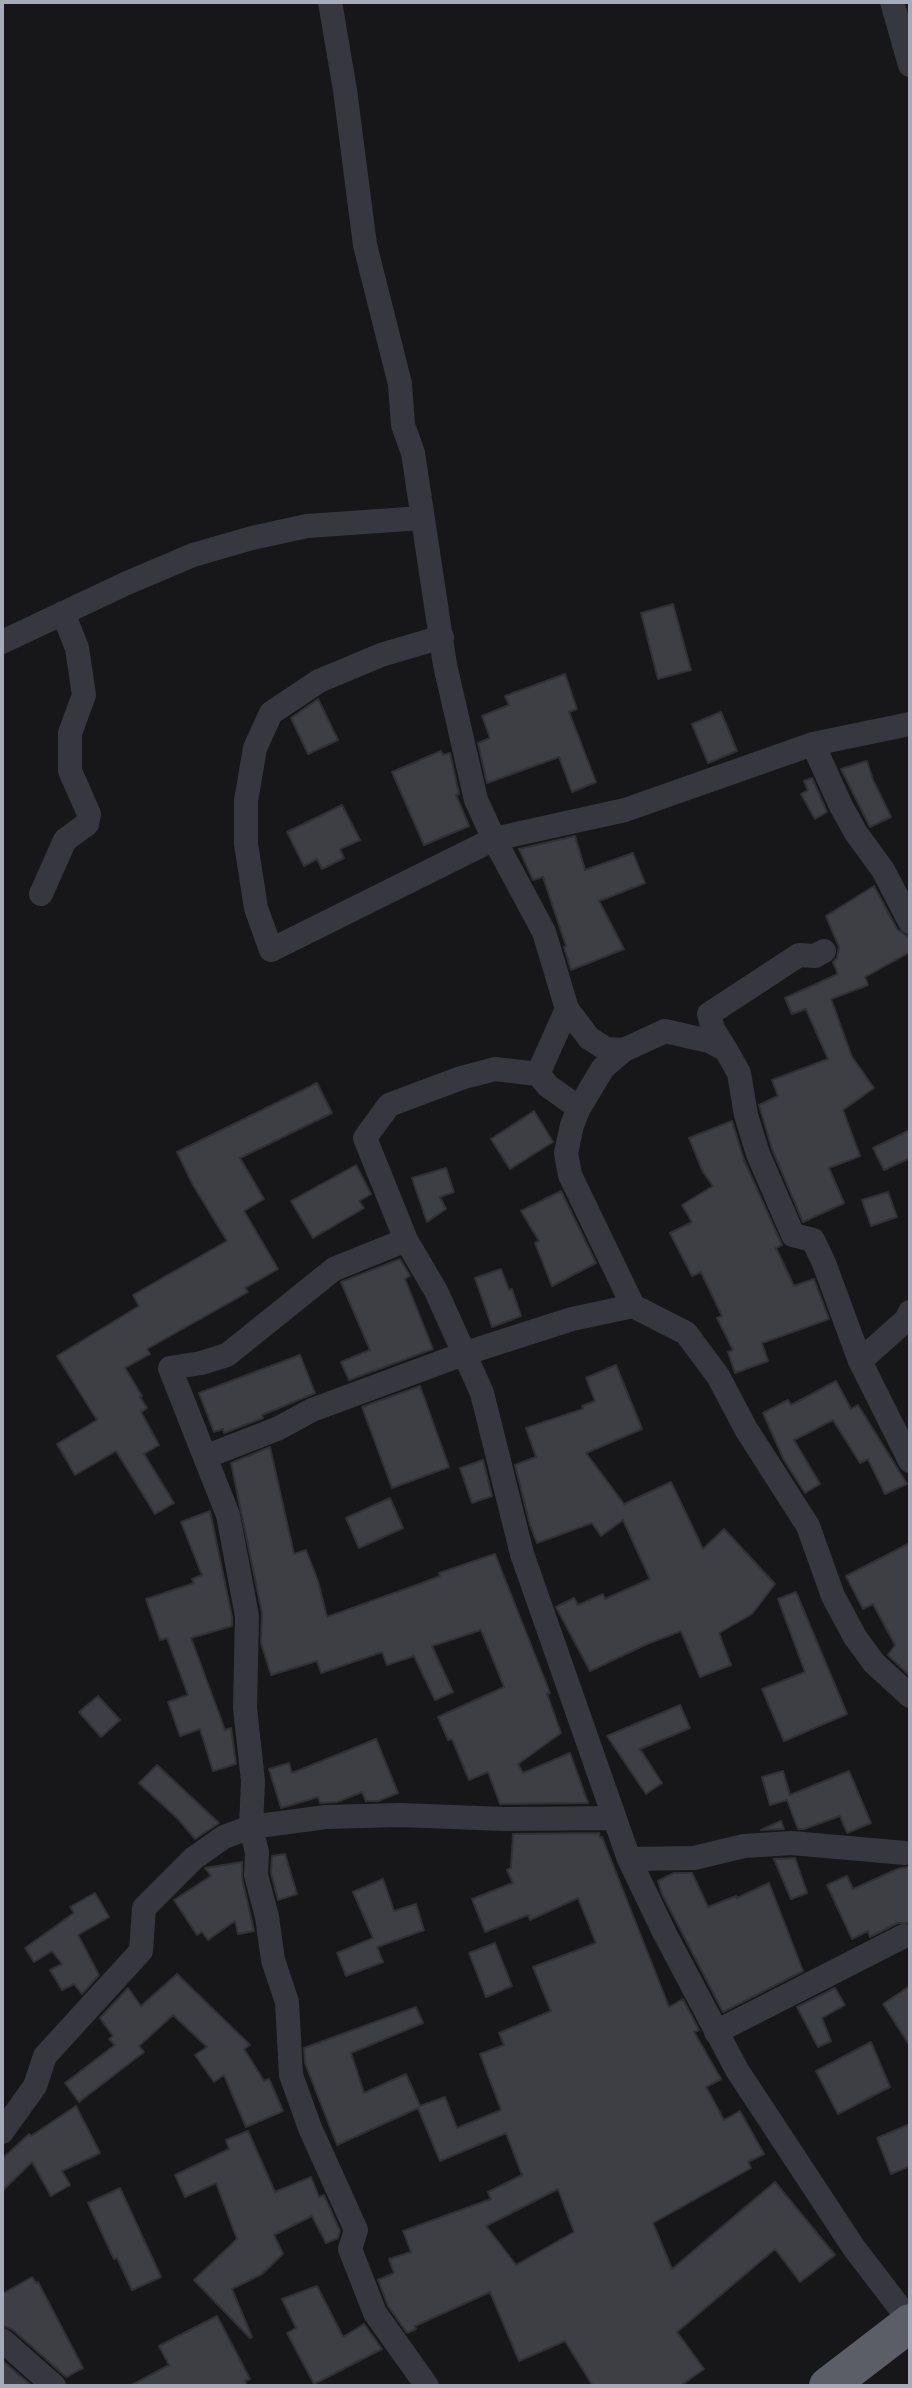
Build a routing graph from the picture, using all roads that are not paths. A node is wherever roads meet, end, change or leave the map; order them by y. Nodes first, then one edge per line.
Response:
1 (330, 2) edge
2 (892, 2) edge
3 (910, 65) edge
4 (422, 518) junction
5 (63, 613) junction
6 (442, 637) junction
7 (2, 642) edge
8 (910, 724) edge
9 (813, 744) junction
10 (494, 839) junction
11 (41, 894) dead end
12 (910, 922) edge
13 (824, 951) dead end
14 (567, 1009) junction
15 (624, 1050) junction
16 (726, 1051) junction
17 (538, 1074) junction
18 (579, 1108) junction
19 (406, 1240) junction
20 (633, 1306) junction
21 (910, 1312) edge
22 (466, 1353) junction
23 (860, 1361) junction
24 (205, 1457) junction
25 (910, 1461) edge
26 (910, 1696) edge
27 (614, 1818) junction
28 (251, 1827) junction
29 (905, 1853) dead end
30 (629, 1859) junction
31 (904, 1936) dead end
32 (716, 2032) junction
33 (2, 2132) edge
34 (910, 2322) edge
35 (2, 2340) edge
36 (54, 2386) edge
37 (427, 2386) edge
38 (828, 2386) edge

1 - 4 street
2 - 3 street
4 - 5 street
4 - 6 street
5 - 7 street
5 - 11 street
6 - 10 street
6 - 10 street
8 - 9 street
9 - 10 street
9 - 12 street
10 - 14 street
13 - 16 street
14 - 15 street
14 - 17 street
15 - 16 street
15 - 18 street
16 - 23 street
17 - 18 street
17 - 19 street
18 - 20 street
19 - 22 street
19 - 24 street
20 - 22 street
20 - 26 street
21 - 23 street
22 - 24 street
22 - 27 street
23 - 25 street
24 - 28 street
27 - 28 street
27 - 30 street
28 - 33 street
28 - 37 street
29 - 30 street
30 - 32 street
31 - 32 street
32 - 34 street
34 - 38 highway
35 - 36 street

